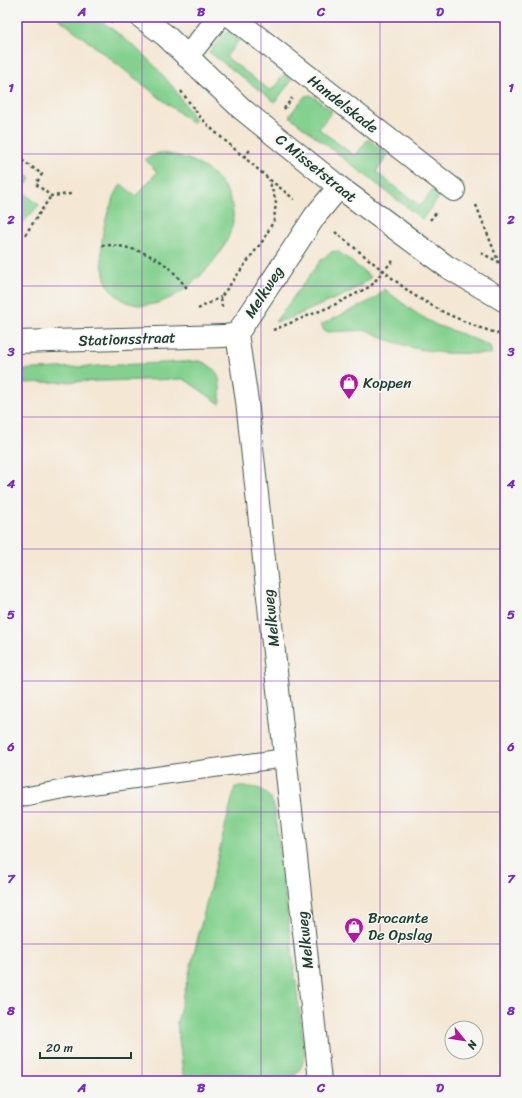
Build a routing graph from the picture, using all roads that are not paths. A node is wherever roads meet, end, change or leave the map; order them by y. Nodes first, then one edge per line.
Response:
1 (141, 17) edge
2 (218, 17) edge
3 (232, 17) edge
4 (187, 57) junction
5 (339, 187) junction
6 (454, 190) road end
7 (505, 301) edge
8 (231, 335) junction
9 (17, 342) edge
10 (285, 758) junction
11 (17, 798) edge
12 (320, 1081) edge

1 - 4 street, C Missetstraat
2 - 4 street
3 - 6 street, Handelskade
4 - 5 street, C Missetstraat
5 - 7 street, C Missetstraat
5 - 8 street, Melkweg
8 - 9 street, Stationsstraat
8 - 10 street, Melkweg
10 - 11 lane
10 - 12 street, Melkweg

